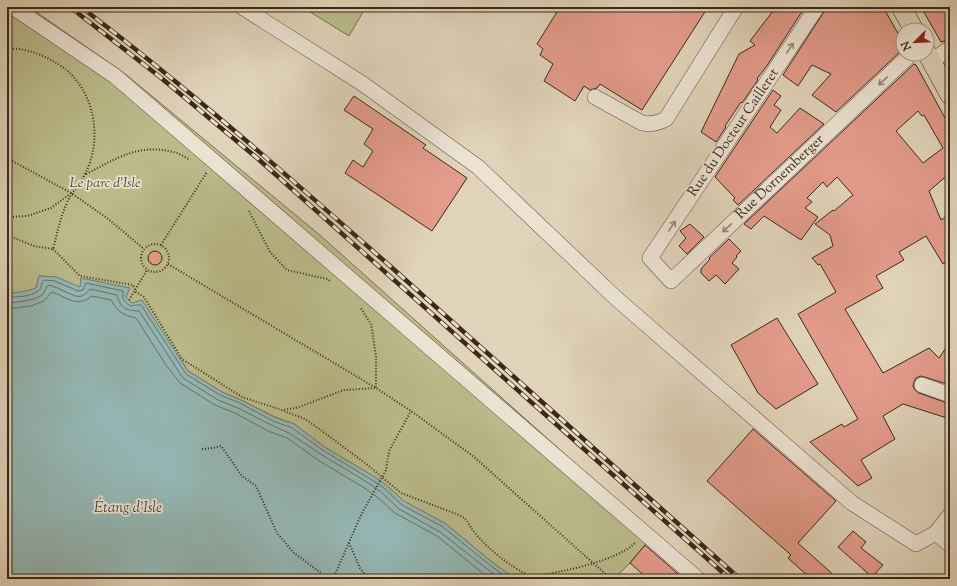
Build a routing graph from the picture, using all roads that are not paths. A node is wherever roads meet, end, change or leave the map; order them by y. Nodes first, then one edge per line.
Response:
1 (13, 7) edge
2 (242, 7) edge
3 (736, 7) edge
4 (817, 7) edge
5 (901, 7) edge
6 (909, 22) edge
7 (950, 48) edge
8 (935, 54) edge
9 (903, 62) edge
10 (932, 62) edge
11 (950, 95) edge
12 (595, 97) dead end
13 (650, 258) joint
14 (922, 385) dead end
15 (950, 395) edge
16 (950, 515) edge
17 (936, 533) junction
18 (950, 545) edge
19 (698, 579) edge

1 - 19 street
2 - 17 street
3 - 12 street
13 -> 4 street, Rue du Docteur Cailleret
5 - 6 main road
7 - 8 street
9 -> 13 street, Rue Dornemberger
10 - 11 main road
14 - 15 street
16 - 17 street
17 - 18 street

